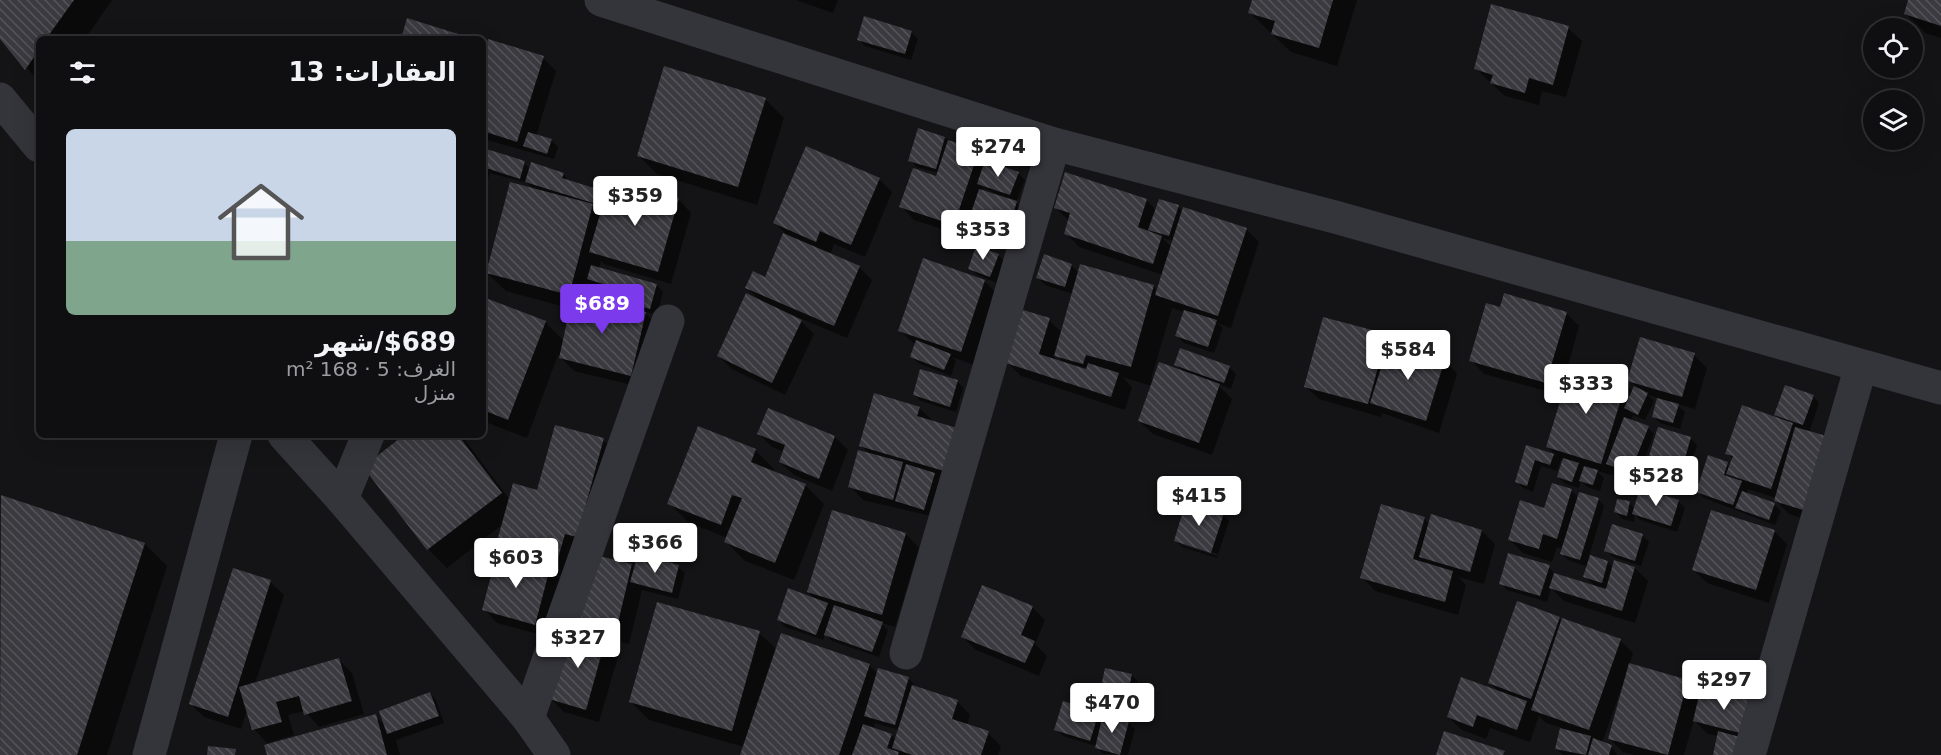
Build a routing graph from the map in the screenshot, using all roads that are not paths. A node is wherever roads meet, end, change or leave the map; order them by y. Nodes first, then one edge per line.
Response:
1 (601, 0) edge
2 (641, 5) edge
3 (0, 99) edge
4 (36, 142) edge
5 (1054, 144) junction
6 (668, 321) dead end
7 (1861, 366) junction
8 (1941, 388) edge
9 (235, 438) edge
10 (287, 438) edge
11 (367, 438) edge
12 (342, 500) junction
13 (906, 653) dead end
14 (528, 718) junction
15 (149, 755) edge
16 (554, 755) edge
17 (1749, 755) edge

1 - 2 street
2 - 5 street
3 - 4 street
5 - 7 street
5 - 13 street
6 - 14 street
7 - 8 street
7 - 17 street
9 - 15 street
10 - 12 street
11 - 12 street
12 - 14 street
14 - 16 street

